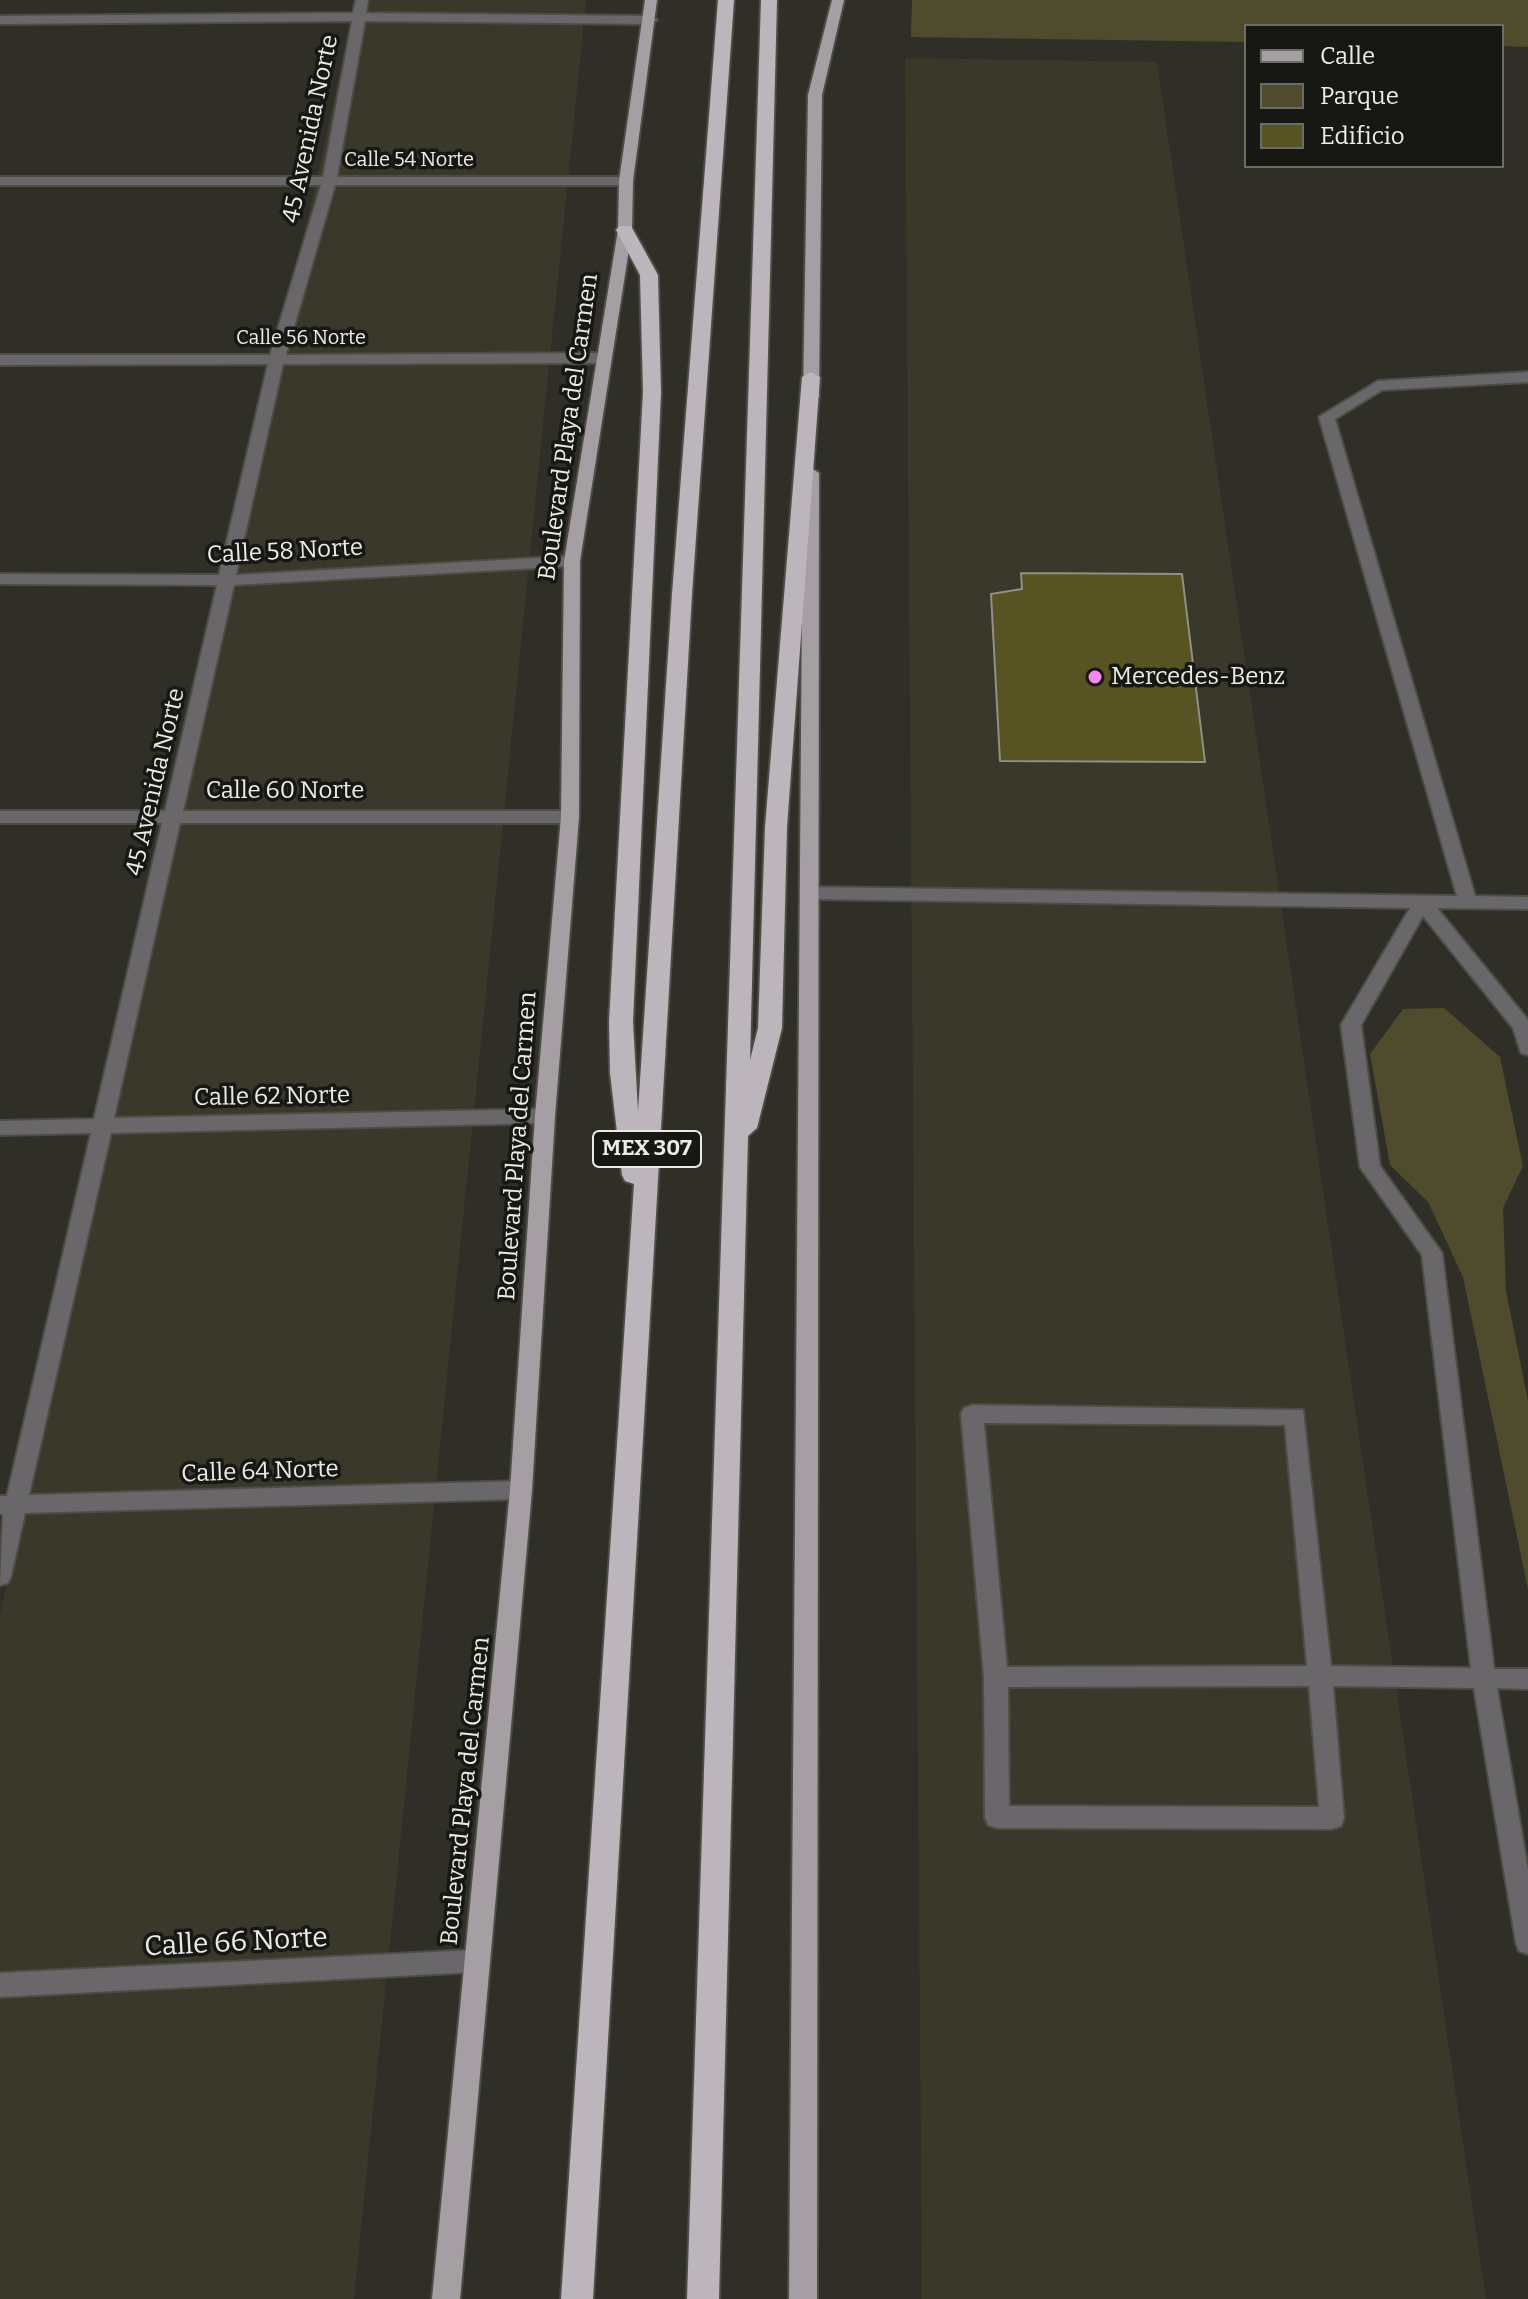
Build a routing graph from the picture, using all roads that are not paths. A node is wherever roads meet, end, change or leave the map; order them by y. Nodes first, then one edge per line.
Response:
1 (726, 0) edge
2 (769, 0) edge
3 (838, 0) edge
4 (360, 8) edge
5 (651, 10) edge
6 (0, 20) edge
7 (330, 179) junction
8 (0, 181) edge
9 (626, 181) junction
10 (625, 230) junction
11 (277, 358) junction
12 (602, 358) junction
13 (0, 360) edge
14 (811, 377) junction
15 (1528, 377) edge
16 (572, 561) junction
17 (0, 579) edge
18 (227, 580) junction
19 (173, 814) junction
20 (0, 817) edge
21 (570, 817) junction
22 (811, 893) junction
23 (1422, 902) junction
24 (1468, 903) junction
25 (1528, 903) edge
26 (1528, 1048) edge
27 (545, 1116) junction
28 (102, 1127) junction
29 (0, 1128) edge
30 (734, 1174) junction
31 (642, 1237) junction
32 (521, 1490) junction
33 (9, 1505) edge
34 (0, 1576) edge
35 (1320, 1676) junction
36 (996, 1677) junction
37 (1528, 1679) edge
38 (1484, 1680) junction
39 (1528, 1943) edge
40 (475, 1961) junction
41 (0, 1985) edge
42 (446, 2299) edge
43 (577, 2299) edge
44 (703, 2299) edge
45 (803, 2299) edge

1 - 31 highway, MEX 307
2 - 30 highway, MEX 307
3 - 14 main road
4 - 5 street
4 - 6 street
4 - 7 street, 45 Avenida Norte
5 - 9 main road, Boulevard Playa del Carmen
7 - 8 street, Calle 54 Norte
7 - 9 street, Calle 54 Norte
7 - 11 street, 45 Avenida Norte
9 - 10 main road, Boulevard Playa del Carmen
10 - 12 main road, Boulevard Playa del Carmen
10 - 31 highway
11 - 12 street, Calle 56 Norte
11 - 13 street, Calle 56 Norte
11 - 18 street, 45 Avenida Norte
12 - 16 main road, Boulevard Playa del Carmen
14 - 22 main road
14 - 30 highway
15 - 24 street
16 - 18 street, Calle 58 Norte
16 - 21 main road, Boulevard Playa del Carmen
17 - 18 street, Calle 58 Norte
18 - 19 street, 45 Avenida Norte
19 - 20 street, Calle 60 Norte
19 - 21 street, Calle 60 Norte
19 - 28 street, 45 Avenida Norte
21 - 27 main road, Boulevard Playa del Carmen
22 - 23 street
22 - 45 main road
23 - 24 street
23 - 26 street
23 - 38 street
24 - 25 street
27 - 28 street, Calle 62 Norte
27 - 32 main road, Boulevard Playa del Carmen
28 - 29 street, Calle 62 Norte
28 - 33 street, 45 Avenida Norte
30 - 44 highway, MEX 307
31 - 43 highway, MEX 307
32 - 33 street, Calle 64 Norte
32 - 40 main road, Boulevard Playa del Carmen
33 - 34 street, 45 Avenida Norte
35 - 36 street
35 - 36 street
35 - 36 street
35 - 38 street
37 - 38 street
38 - 39 street
40 - 41 street, Calle 66 Norte
40 - 42 main road, Boulevard Playa del Carmen

